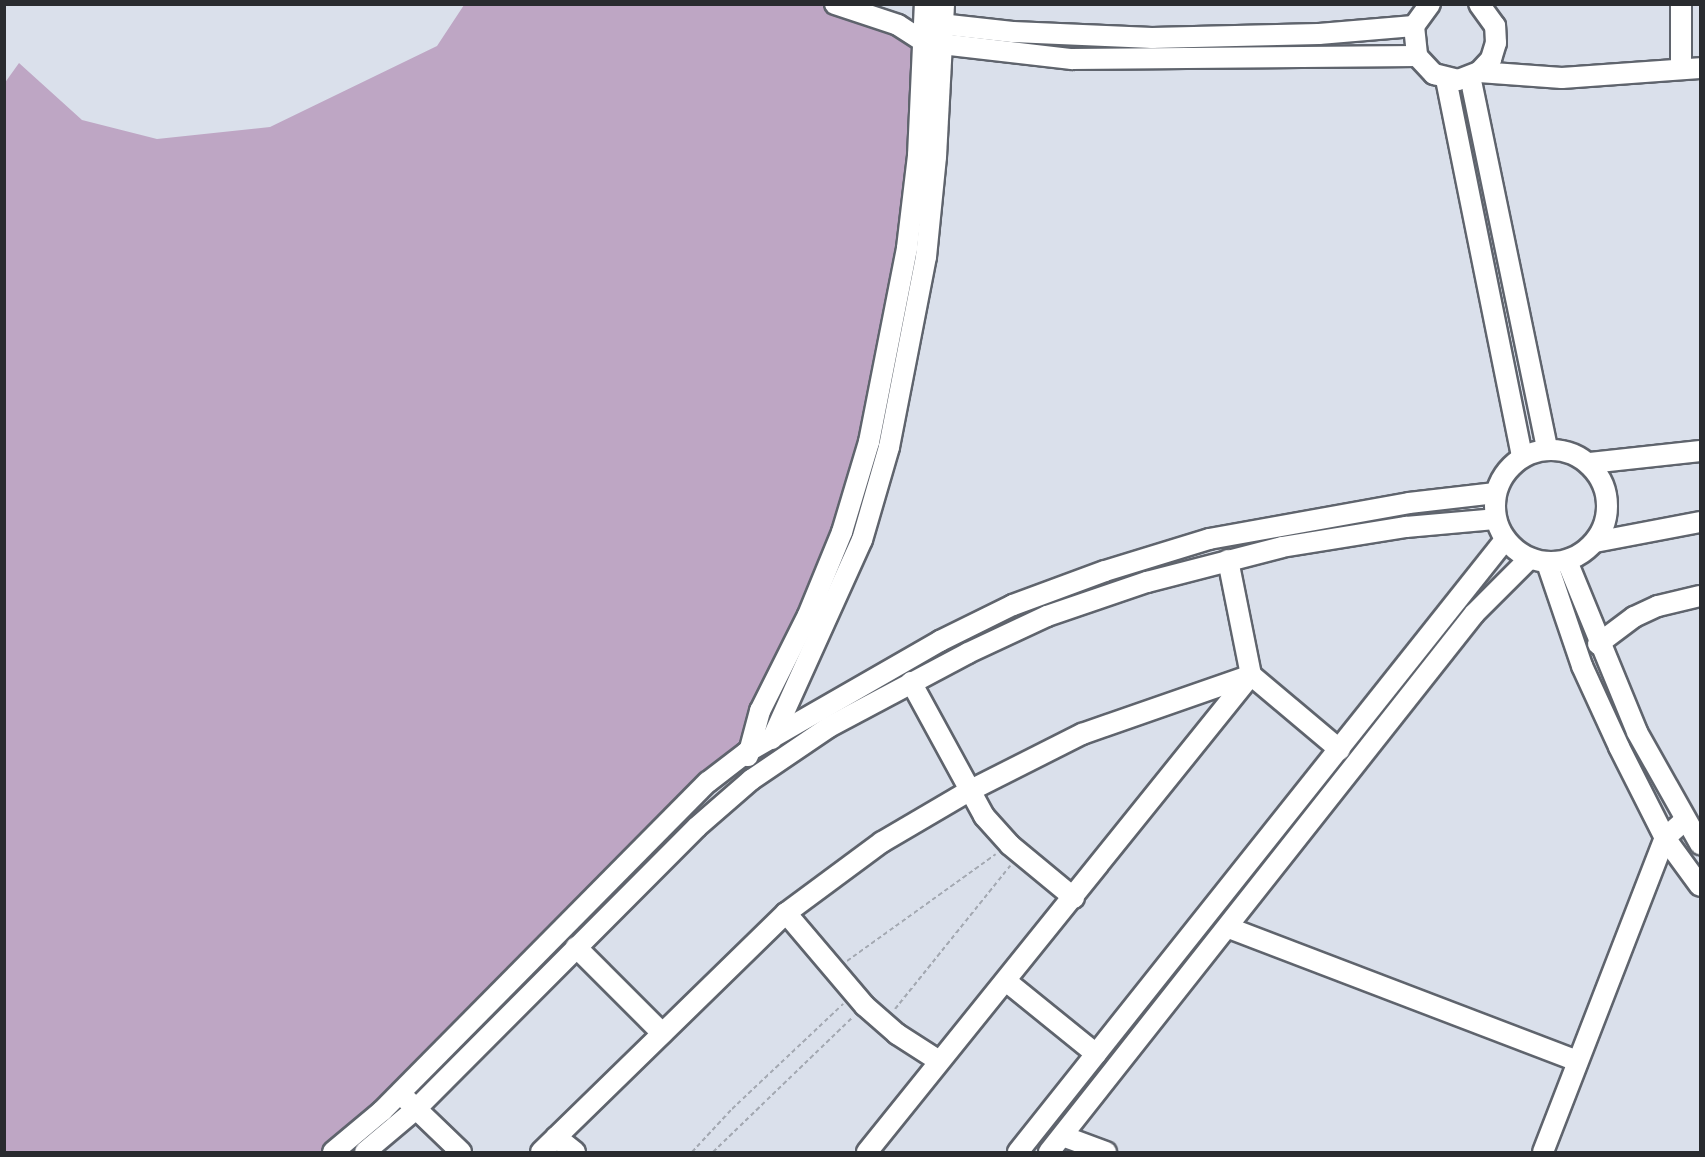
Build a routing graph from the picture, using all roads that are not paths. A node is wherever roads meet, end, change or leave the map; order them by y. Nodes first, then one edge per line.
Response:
1 (836, 4) edge
2 (944, 4) edge
3 (1430, 4) edge
4 (1479, 4) edge
5 (1681, 4) edge
6 (1414, 26) junction
7 (932, 28) edge
8 (1417, 56) junction
9 (1691, 69) edge
10 (1475, 74) junction
11 (1446, 79) junction
12 (1547, 448) junction
13 (1701, 451) edge
14 (1522, 456) junction
15 (1590, 464) junction
16 (1496, 493) junction
17 (1495, 519) junction
18 (1701, 522) edge
19 (1505, 540) junction
20 (1595, 542) junction
21 (1228, 560) junction
22 (1548, 561) junction
23 (1701, 596) edge
24 (1598, 644) junction
25 (1251, 675) junction
26 (911, 682) junction
27 (771, 737) junction
28 (1340, 750) junction
29 (747, 752) junction
30 (774, 763) junction
31 (751, 780) junction
32 (969, 792) junction
33 (1684, 820) junction
34 (1665, 837) junction
35 (1701, 844) edge
36 (1701, 886) edge
37 (1074, 897) junction
38 (786, 913) junction
39 (1229, 928) junction
40 (576, 947) junction
41 (1006, 981) junction
42 (662, 1033) junction
43 (1096, 1054) junction
44 (939, 1061) junction
45 (1577, 1061) junction
46 (399, 1093) junction
47 (416, 1109) junction
48 (1063, 1136) junction
49 (556, 1137) junction
50 (333, 1152) edge
51 (365, 1152) edge
52 (461, 1152) edge
53 (541, 1152) edge
54 (575, 1152) edge
55 (867, 1152) edge
56 (1018, 1152) edge
57 (1049, 1152) edge
58 (1106, 1152) edge
59 (1544, 1152) edge

1 - 7 street
2 - 7 street
3 - 6 street
4 - 10 street
5 - 9 street
6 - 7 street
6 - 8 street
7 - 8 street
7 - 27 street
7 - 29 street
8 - 11 street
9 - 10 street
10 - 11 street
10 - 12 street
11 - 14 street
12 - 14 street
12 - 15 street
13 - 15 street
14 - 16 street
15 - 20 street
16 - 17 street
16 - 27 street
17 - 19 street
17 - 21 street
18 - 20 street
19 - 22 street
19 - 28 street
20 - 22 street
21 - 25 street
21 - 26 street
22 - 24 street
22 - 34 street
22 - 39 street
23 - 24 street
24 - 33 street
25 - 28 street
25 - 32 street
25 - 37 street
26 - 30 street
26 - 32 street
27 - 29 street
27 - 30 street
28 - 43 street
29 - 31 street
29 - 46 street
30 - 31 street
31 - 40 street
32 - 37 street
32 - 38 street
33 - 34 street
33 - 35 street
34 - 36 street
34 - 45 street
37 - 41 street
38 - 42 street
38 - 44 street
39 - 45 street
39 - 48 street
40 - 42 street
40 - 47 street
41 - 43 street
41 - 44 street
42 - 49 street
43 - 56 street
44 - 55 street
45 - 59 street
46 - 47 street
46 - 50 street
47 - 51 street
47 - 52 street
48 - 57 street
48 - 58 street
49 - 53 street
49 - 54 street

